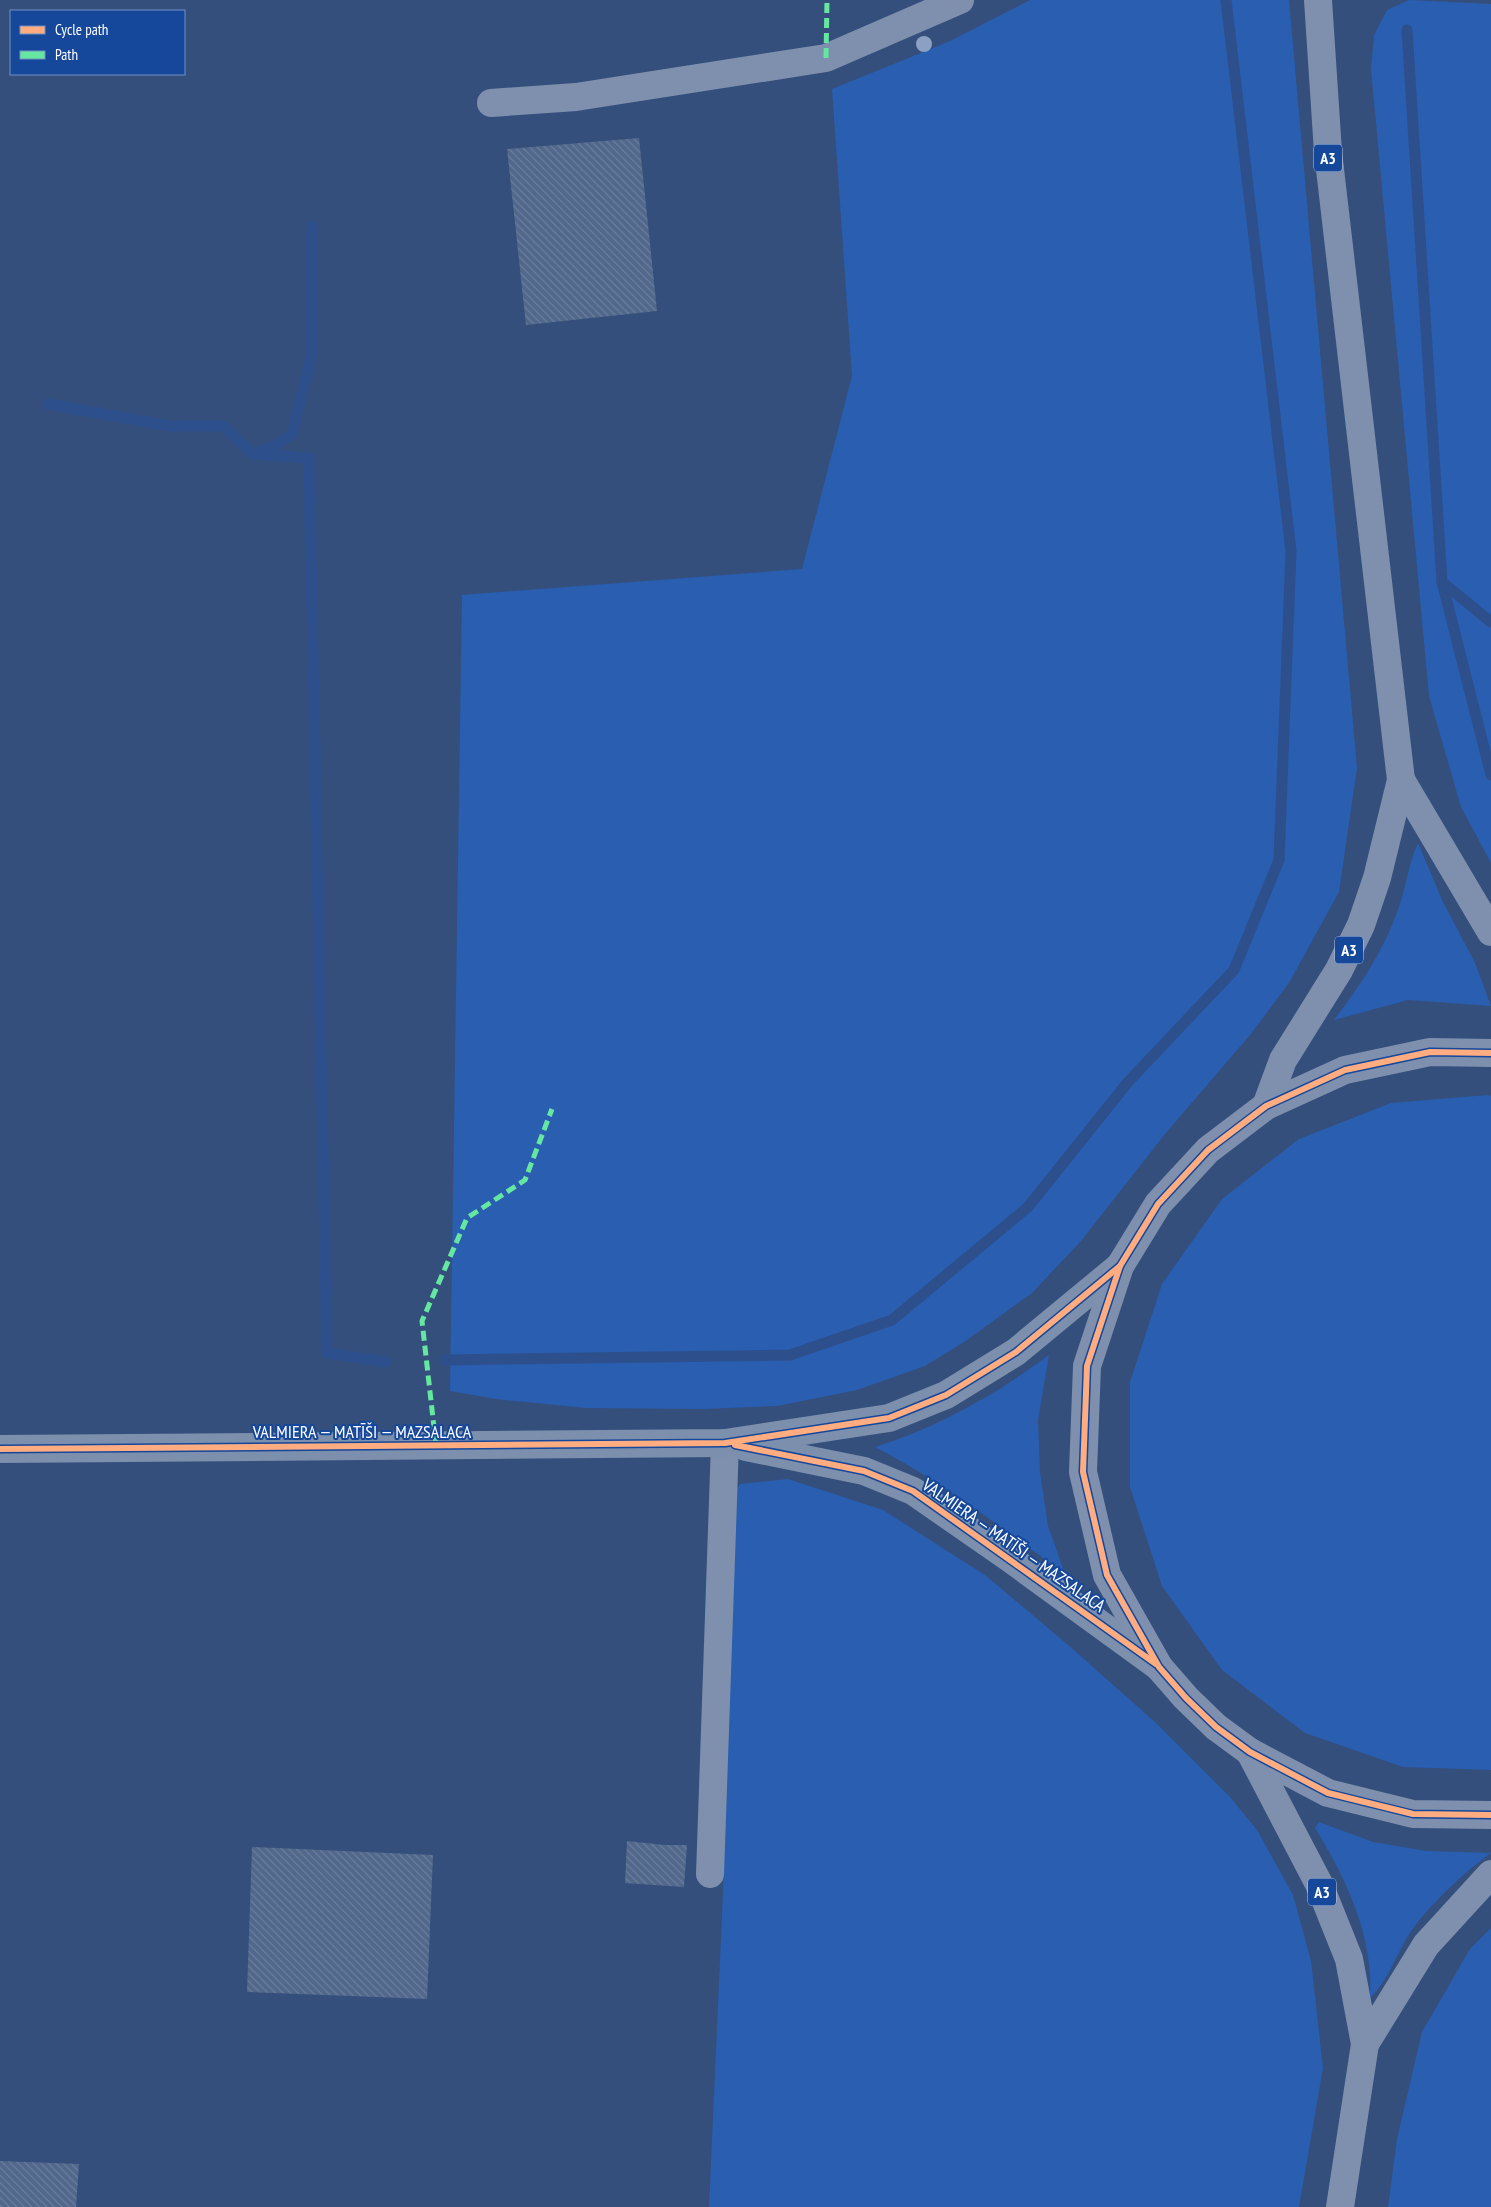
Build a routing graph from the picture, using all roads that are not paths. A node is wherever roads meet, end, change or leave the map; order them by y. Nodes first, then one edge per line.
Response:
1 (960, 0) edge
2 (1318, 0) edge
3 (492, 103) dead end
4 (1401, 780) junction
5 (1491, 932) edge
6 (1491, 1053) edge
7 (1266, 1106) junction
8 (1120, 1266) junction
9 (725, 1443) junction
10 (0, 1449) edge
11 (1159, 1667) junction
12 (1250, 1752) junction
13 (1491, 1815) edge
14 (710, 1874) dead end
15 (1491, 1874) edge
16 (1365, 2044) junction
17 (1340, 2207) edge

1 - 3 street
2 - 4 highway, A3
4 - 5 highway, A3
4 - 7 highway, A3
6 - 7 highway, A3
7 - 8 highway, A3
8 - 9 main road, VALMIERA — MATĪŠI — MAZSALACA
8 - 11 highway, A3
9 - 10 main road, VALMIERA — MATĪŠI — MAZSALACA
9 - 11 main road, VALMIERA — MATĪŠI — MAZSALACA
9 - 14 street
11 - 12 highway, A3
12 - 13 highway, A3
12 - 16 highway, A3
15 - 16 highway, A3
16 - 17 highway, A3

